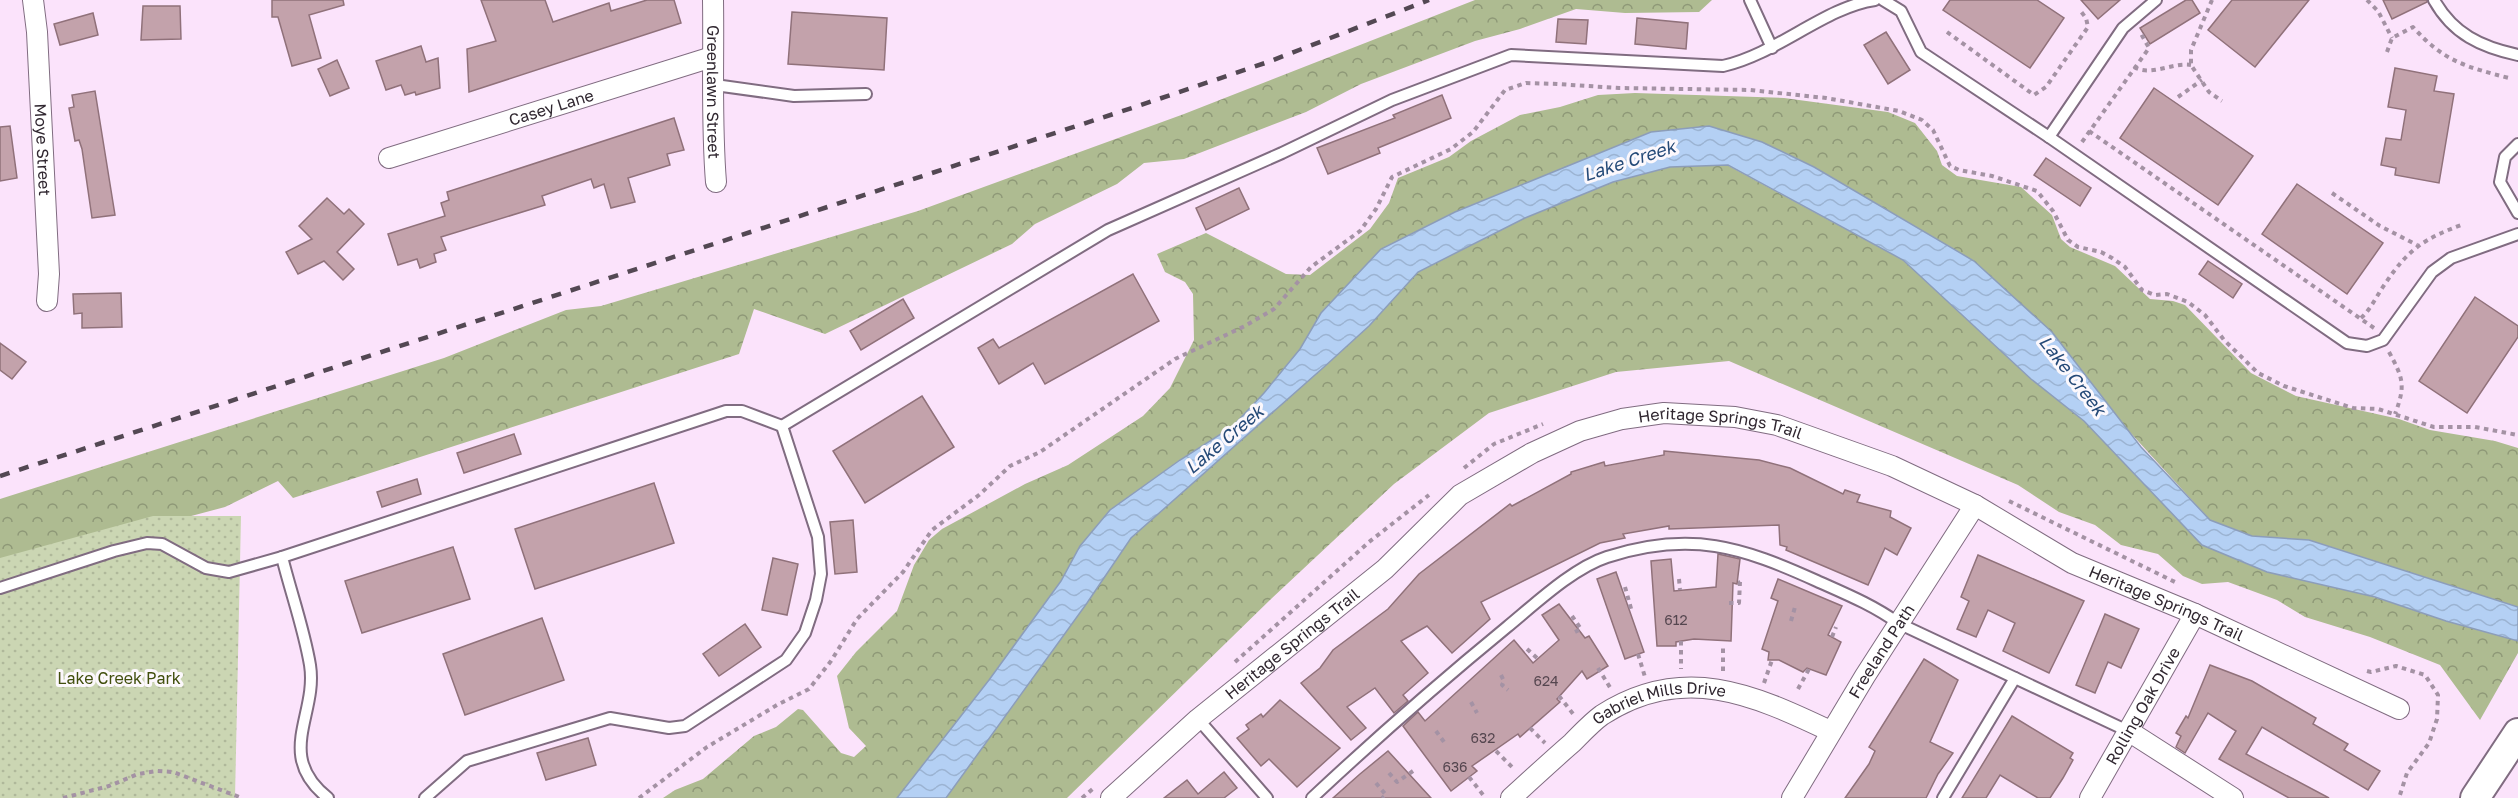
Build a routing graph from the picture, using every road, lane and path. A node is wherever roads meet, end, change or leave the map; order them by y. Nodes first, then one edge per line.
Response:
1 (33, 0) edge
2 (713, 0) edge
3 (1750, 0) edge
4 (1875, 0) edge
5 (1883, 0) edge
6 (2156, 0) edge
7 (2212, 0) edge
8 (2367, 0) edge
9 (2434, 0) edge
10 (2079, 9) dead end
11 (1947, 32) dead end
12 (2140, 32) dead end
13 (2392, 38) junction
14 (1772, 48) junction
15 (2387, 52) dead end
16 (2518, 56) edge
17 (712, 57) junction
18 (2191, 65) junction
19 (2134, 67) junction
20 (2509, 78) dead end
21 (2202, 80) junction
22 (715, 85) junction
23 (866, 94) dead end
24 (2178, 97) dead end
25 (2222, 101) dead end
26 (2089, 131) junction
27 (2049, 137) junction
28 (2518, 144) edge
29 (2079, 147) dead end
30 (389, 158) dead end
31 (716, 182) dead end
32 (2332, 193) dead end
33 (2518, 213) edge
34 (2464, 224) dead end
35 (2518, 234) edge
36 (2417, 244) junction
37 (47, 301) dead end
38 (2361, 318) junction
39 (2374, 328) dead end
40 (2383, 340) junction
41 (2394, 414) junction
42 (782, 426) junction
43 (2518, 435) edge
44 (1975, 505) junction
45 (282, 557) junction
46 (1679, 579) dead end
47 (1743, 580) dead end
48 (1625, 587) dead end
49 (0, 588) edge
50 (1680, 590) dead end
51 (1729, 603) dead end
52 (1796, 607) dead end
53 (1632, 612) dead end
54 (2195, 614) junction
55 (1572, 616) dead end
56 (1791, 621) dead end
57 (1898, 623) junction
58 (1836, 627) dead end
59 (1574, 635) dead end
60 (1832, 637) dead end
61 (1681, 641) dead end
62 (1724, 644) dead end
63 (1527, 649) dead end
64 (1638, 654) dead end
65 (1538, 658) dead end
66 (1772, 660) dead end
67 (1598, 668) dead end
68 (1809, 669) dead end
69 (1681, 670) dead end
70 (1723, 671) dead end
71 (1501, 675) dead end
72 (1646, 678) dead end
73 (2015, 678) junction
74 (1764, 683) dead end
75 (1798, 689) dead end
76 (1508, 690) dead end
77 (1613, 692) dead end
78 (1559, 696) dead end
79 (1471, 702) dead end
80 (2399, 709) dead end
81 (1477, 713) dead end
82 (1576, 717) dead end
83 (1198, 719) junction
84 (1530, 728) dead end
85 (1436, 731) dead end
86 (1830, 731) junction
87 (2130, 732) junction
88 (1546, 743) dead end
89 (2512, 743) edge
90 (1442, 744) dead end
91 (1496, 751) dead end
92 (1514, 768) dead end
93 (1413, 771) dead end
94 (1389, 773) dead end
95 (1469, 777) dead end
96 (1376, 783) dead end
97 (2484, 791) edge
98 (1484, 796) dead end
99 (63, 798) edge
100 (242, 798) edge
101 (328, 798) edge
102 (425, 798) edge
103 (639, 798) edge
104 (1112, 798) edge
105 (1267, 798) edge
106 (1312, 798) edge
107 (1382, 798) edge
108 (1511, 798) edge
109 (1792, 798) edge
110 (1943, 798) edge
111 (2090, 798) edge
112 (2233, 798) edge

1 - 37 street, Moye Street
2 - 17 street, Greenlawn Street
3 - 14 lane
4 - 14 lane
5 - 27 lane
6 - 27 lane
7 - 18 path
8 - 13 path
9 - 16 lane
10 - 11 path
12 - 19 path
13 - 15 path
13 - 20 path
14 - 42 lane
17 - 22 street, Greenlawn Street
17 - 30 street, Casey Lane
18 - 19 path
18 - 21 path
19 - 26 path
21 - 24 path
21 - 25 path
22 - 23 lane
22 - 31 street, Greenlawn Street
26 - 29 path
26 - 38 path
27 - 40 lane
28 - 33 lane
32 - 36 path
34 - 36 path
35 - 40 lane
36 - 38 path
38 - 39 path
40 - 41 path
41 - 43 path
41 - 103 path
42 - 45 lane
42 - 102 lane
44 - 54 street, Heritage Springs Trail
44 - 57 street, Freeland Path
44 - 83 street, Heritage Springs Trail
45 - 49 lane
45 - 101 lane
46 - 50 path
47 - 51 path
48 - 53 path
52 - 56 path
54 - 80 street, Heritage Springs Trail
54 - 87 street, Rolling Oak Drive
55 - 59 path
57 - 73 lane
57 - 86 street, Freeland Path
57 - 106 lane
58 - 60 path
61 - 69 path
62 - 70 path
63 - 65 path
64 - 72 path
66 - 74 path
67 - 77 path
68 - 75 path
71 - 76 path
73 - 87 lane
73 - 110 lane
78 - 82 path
79 - 81 path
83 - 104 street, Heritage Springs Trail
83 - 105 lane
84 - 88 path
85 - 90 path
86 - 108 street, Gabriel Mills Drive
86 - 109 street, Freeland Path
87 - 111 street, Rolling Oak Drive
87 - 112 street
89 - 97 main road
91 - 92 path
93 - 94 path
95 - 98 path
96 - 107 path
99 - 100 path

